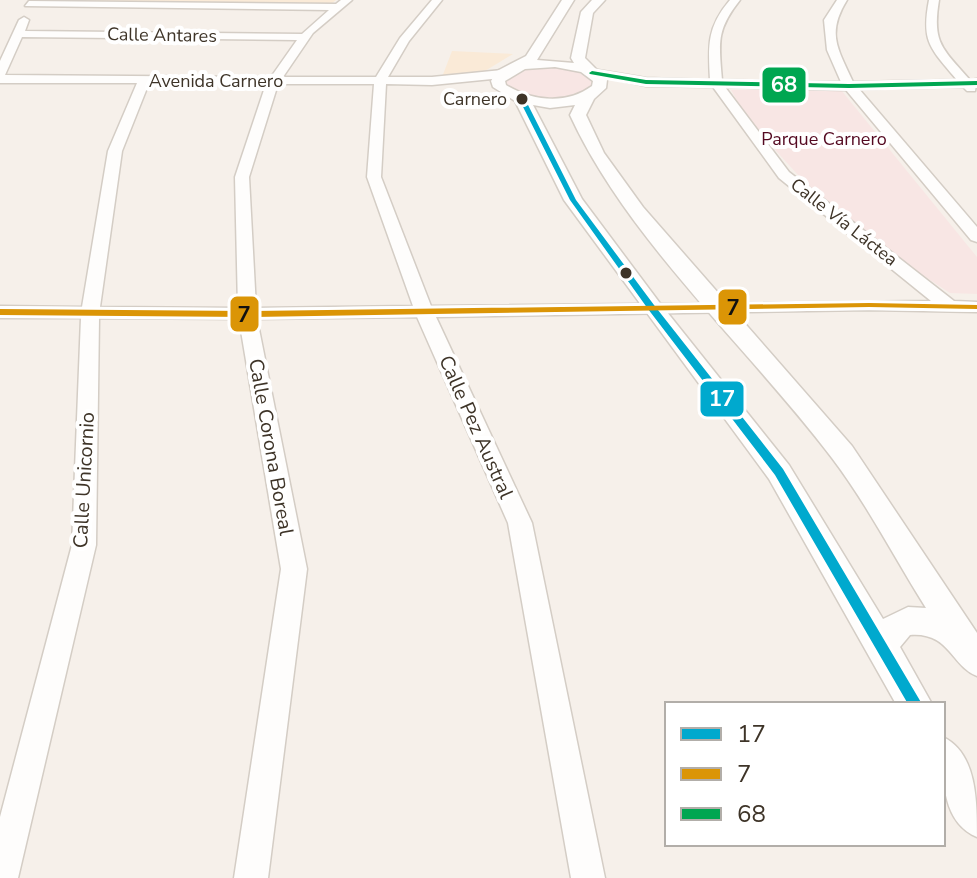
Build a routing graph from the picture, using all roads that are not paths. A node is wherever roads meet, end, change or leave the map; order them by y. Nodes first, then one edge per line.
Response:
1 (437, 0) edge
2 (568, 0) edge
3 (599, 0) edge
4 (735, 0) edge
5 (842, 0) edge
6 (934, 0) edge
7 (30, 2) edge
8 (342, 3) edge
9 (19, 34) junction
10 (305, 37) junction
11 (522, 65) junction
12 (589, 71) junction
13 (502, 74) junction
14 (0, 77) edge
15 (144, 81) junction
16 (380, 81) junction
17 (432, 81) junction
18 (273, 82) junction
19 (646, 82) junction
20 (716, 83) junction
21 (971, 83) edge
22 (849, 86) junction
23 (977, 93) edge
24 (591, 94) junction
25 (515, 96) junction
26 (977, 237) edge
27 (651, 307) junction
28 (716, 307) junction
29 (950, 307) junction
30 (977, 307) edge
31 (424, 311) junction
32 (0, 312) edge
33 (90, 312) junction
34 (247, 314) junction
35 (884, 645) junction
36 (972, 653) edge
37 (914, 702) edge
38 (945, 759) edge
39 (977, 818) edge
40 (1, 878) edge
41 (251, 878) edge
42 (588, 878) edge

1 - 16 street, Calle Pez Austral
2 - 11 main road
3 - 12 main road
4 - 20 street
5 - 22 street
6 - 21 street
7 - 8 street
7 - 9 street
8 - 10 street, Calle Corona Boreal
9 - 10 street, Calle Antares
9 - 14 street
10 - 18 street, Calle Corona Boreal
11 - 12 main road
11 - 13 main road
12 - 19 street
12 - 24 main road
13 - 17 street, Avenida Carnero
13 - 25 main road
14 - 15 street, Avenida Carnero
15 - 18 street, Avenida Carnero
15 - 33 street, Calle Unicornio
16 - 17 street, Avenida Carnero
16 - 18 street, Avenida Carnero
16 - 31 street, Calle Pez Austral
17 - 25 street, Avenida Carnero
18 - 34 street, Calle Corona Boreal
19 - 20 street
19 - 24 street
20 - 22 street
20 - 29 street, Calle Vía Láctea
21 - 22 street
21 - 23 street
22 - 26 street
24 - 25 main road
24 - 28 main road
25 - 27 main road
27 - 28 street
27 - 31 street
27 - 35 main road
28 - 29 street
28 - 36 main road
29 - 30 street
31 - 34 street
31 - 42 street, Calle Pez Austral
32 - 33 street
33 - 34 street
33 - 40 street, Calle Unicornio
34 - 41 street, Calle Corona Boreal
35 - 36 main road
35 - 37 main road
38 - 39 main road

